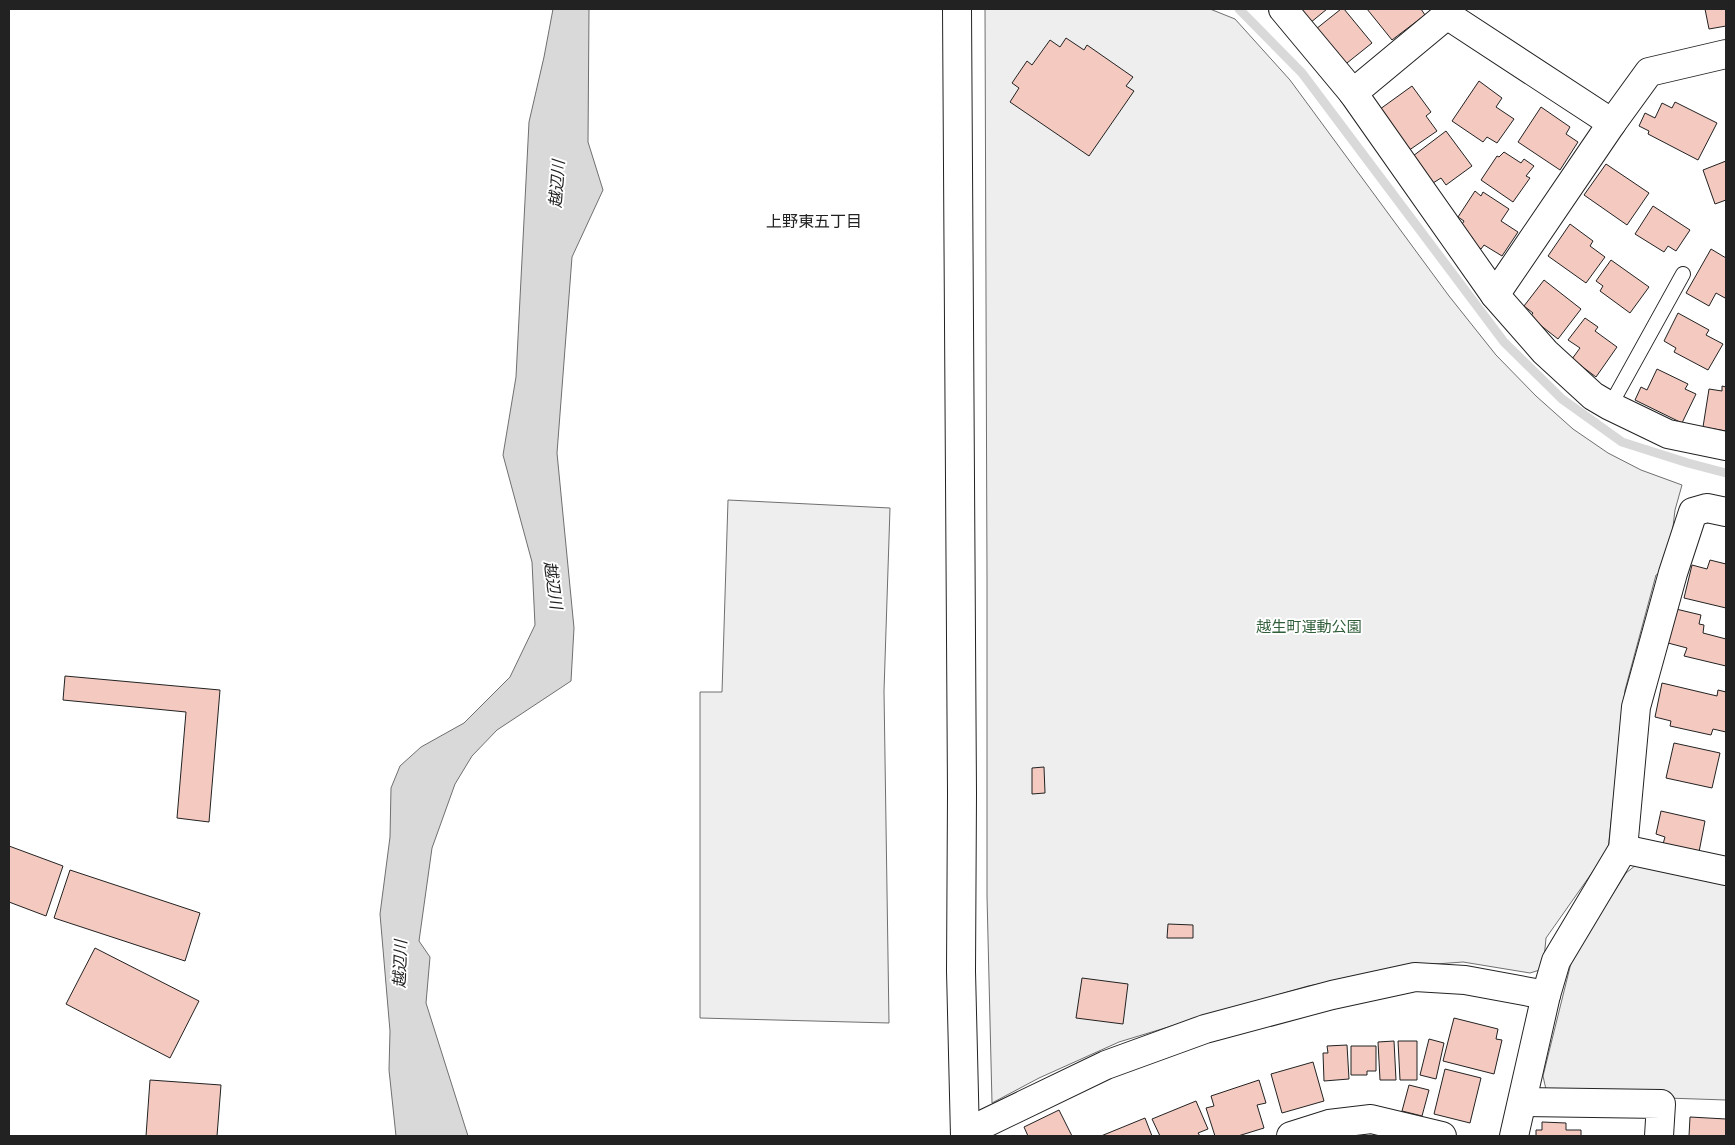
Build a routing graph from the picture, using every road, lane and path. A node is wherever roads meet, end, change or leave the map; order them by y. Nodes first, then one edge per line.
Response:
1 (958, 9) edge
2 (1283, 9) edge
3 (1449, 12) edge
4 (1726, 54) edge
5 (1354, 93) junction
6 (1612, 123) junction
7 (1683, 274) dead end
8 (1495, 295) junction
9 (1610, 406) junction
10 (1726, 446) edge
11 (1726, 512) edge
12 (1623, 849) junction
13 (1726, 871) edge
14 (1546, 995) junction
15 (1522, 1102) junction
16 (965, 1134) edge
17 (1291, 1136) edge
18 (1442, 1136) edge
19 (1514, 1136) edge
20 (1659, 1136) edge

1 - 16 street
2 - 5 street
3 - 5 street
3 - 6 street
4 - 6 street
5 - 8 street
6 - 8 street
7 - 9 lane
8 - 9 street
9 - 10 street
11 - 12 street
12 - 13 street
12 - 14 street
14 - 15 street
14 - 16 street
15 - 19 street
15 - 20 street
17 - 18 street

